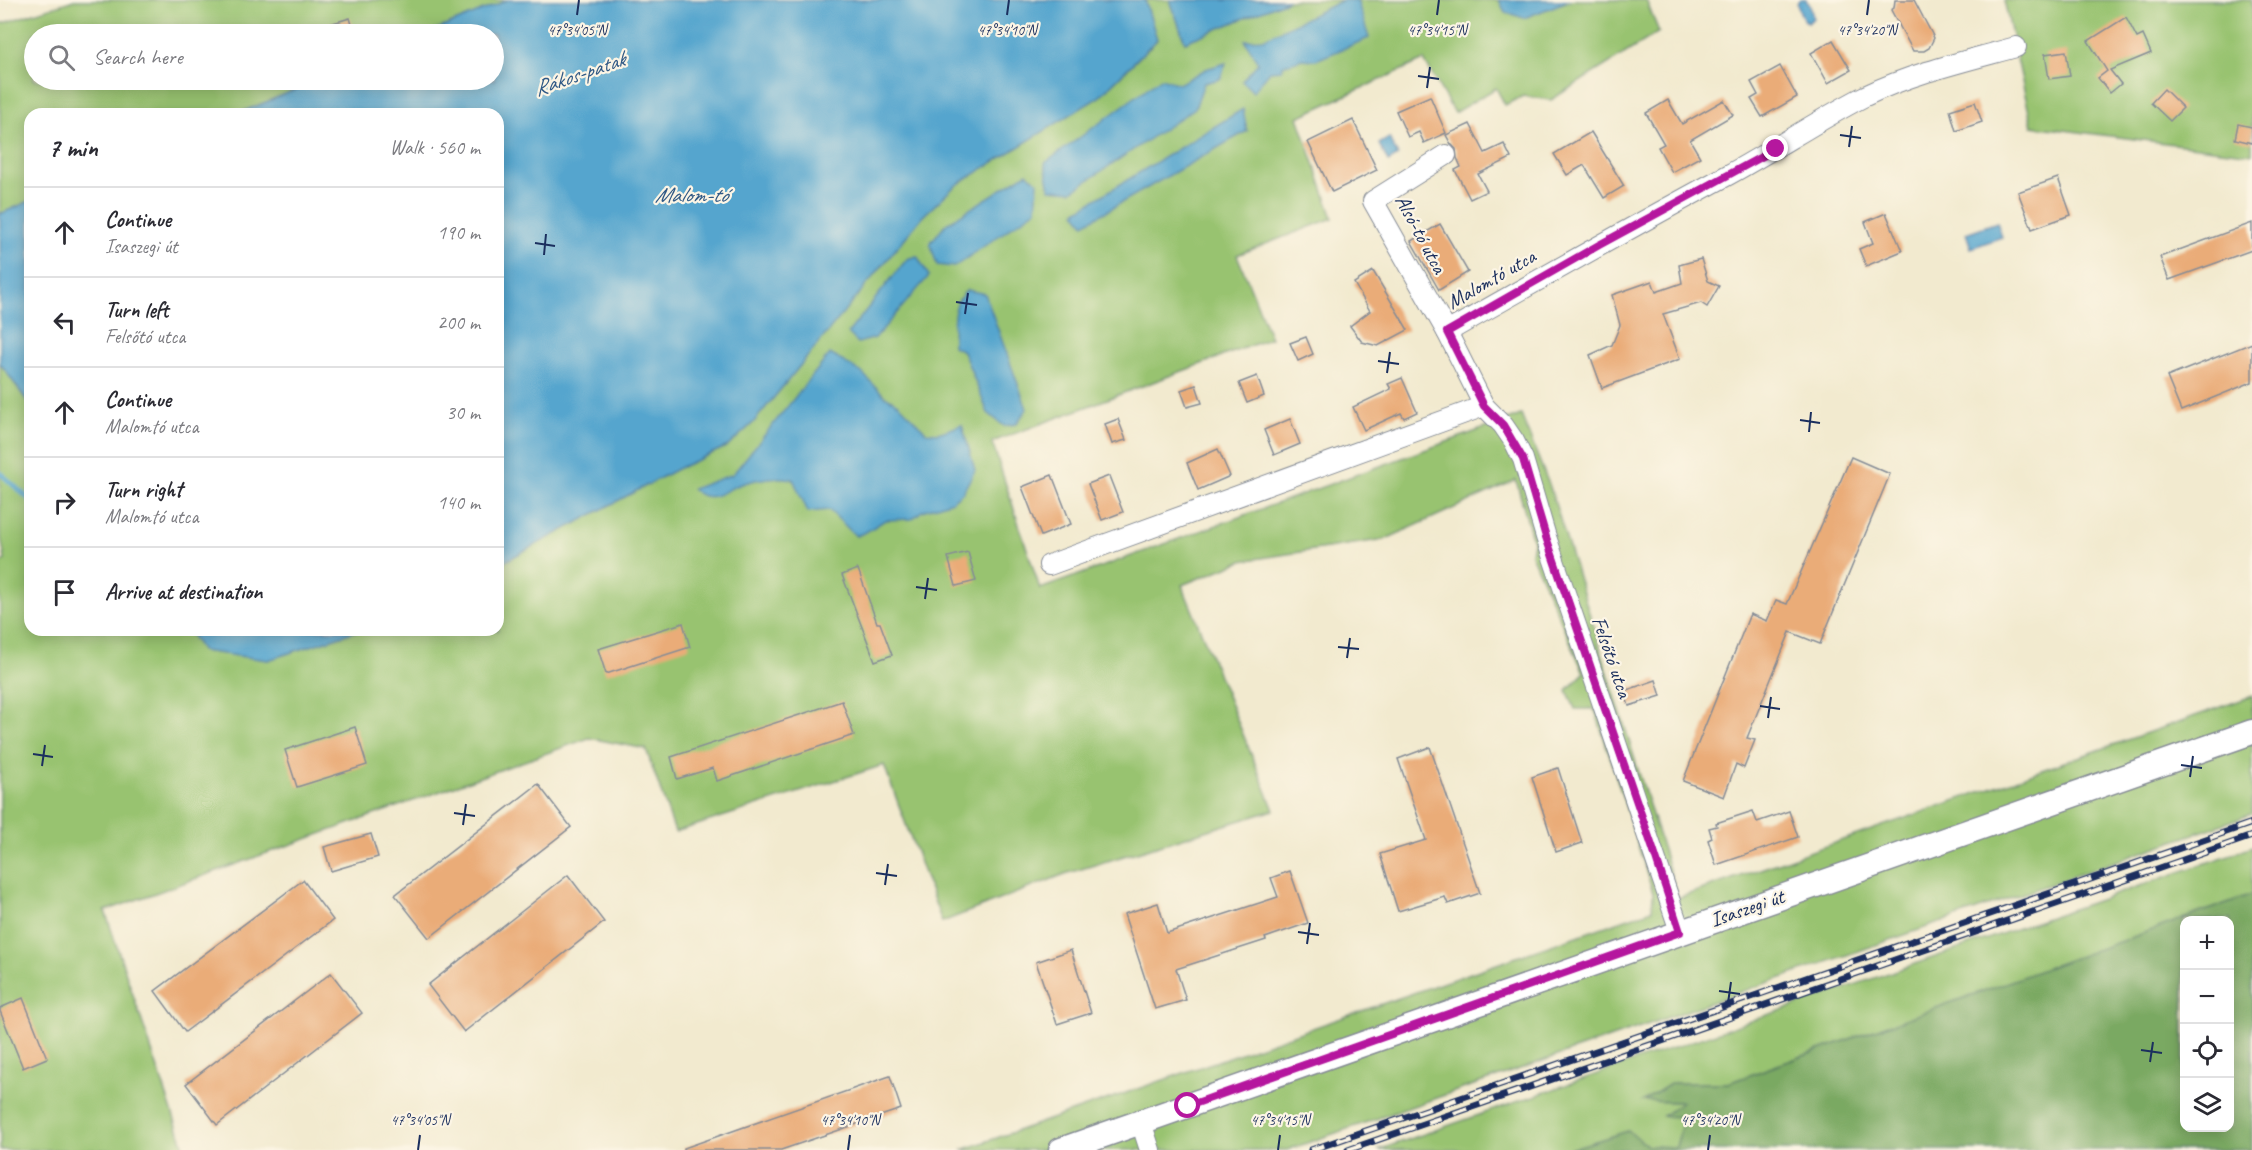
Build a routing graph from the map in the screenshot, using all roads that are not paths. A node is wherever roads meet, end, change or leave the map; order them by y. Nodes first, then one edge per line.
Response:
1 (2016, 47) dead end
2 (1446, 155) dead end
3 (1447, 332) junction
4 (1484, 406) junction
5 (1049, 565) dead end
6 (2252, 732) edge
7 (1680, 932) junction
8 (1141, 1122) junction
9 (1061, 1150) edge
10 (1150, 1150) edge

1 - 3 street, Malomtó utca
2 - 3 street, Alsó-tó utca
3 - 4 street, Malomtó utca
4 - 5 street
4 - 7 street, Felsőtó utca
6 - 7 main road, Isaszegi út
7 - 8 main road, Isaszegi út
8 - 9 main road, Isaszegi út
8 - 10 street

